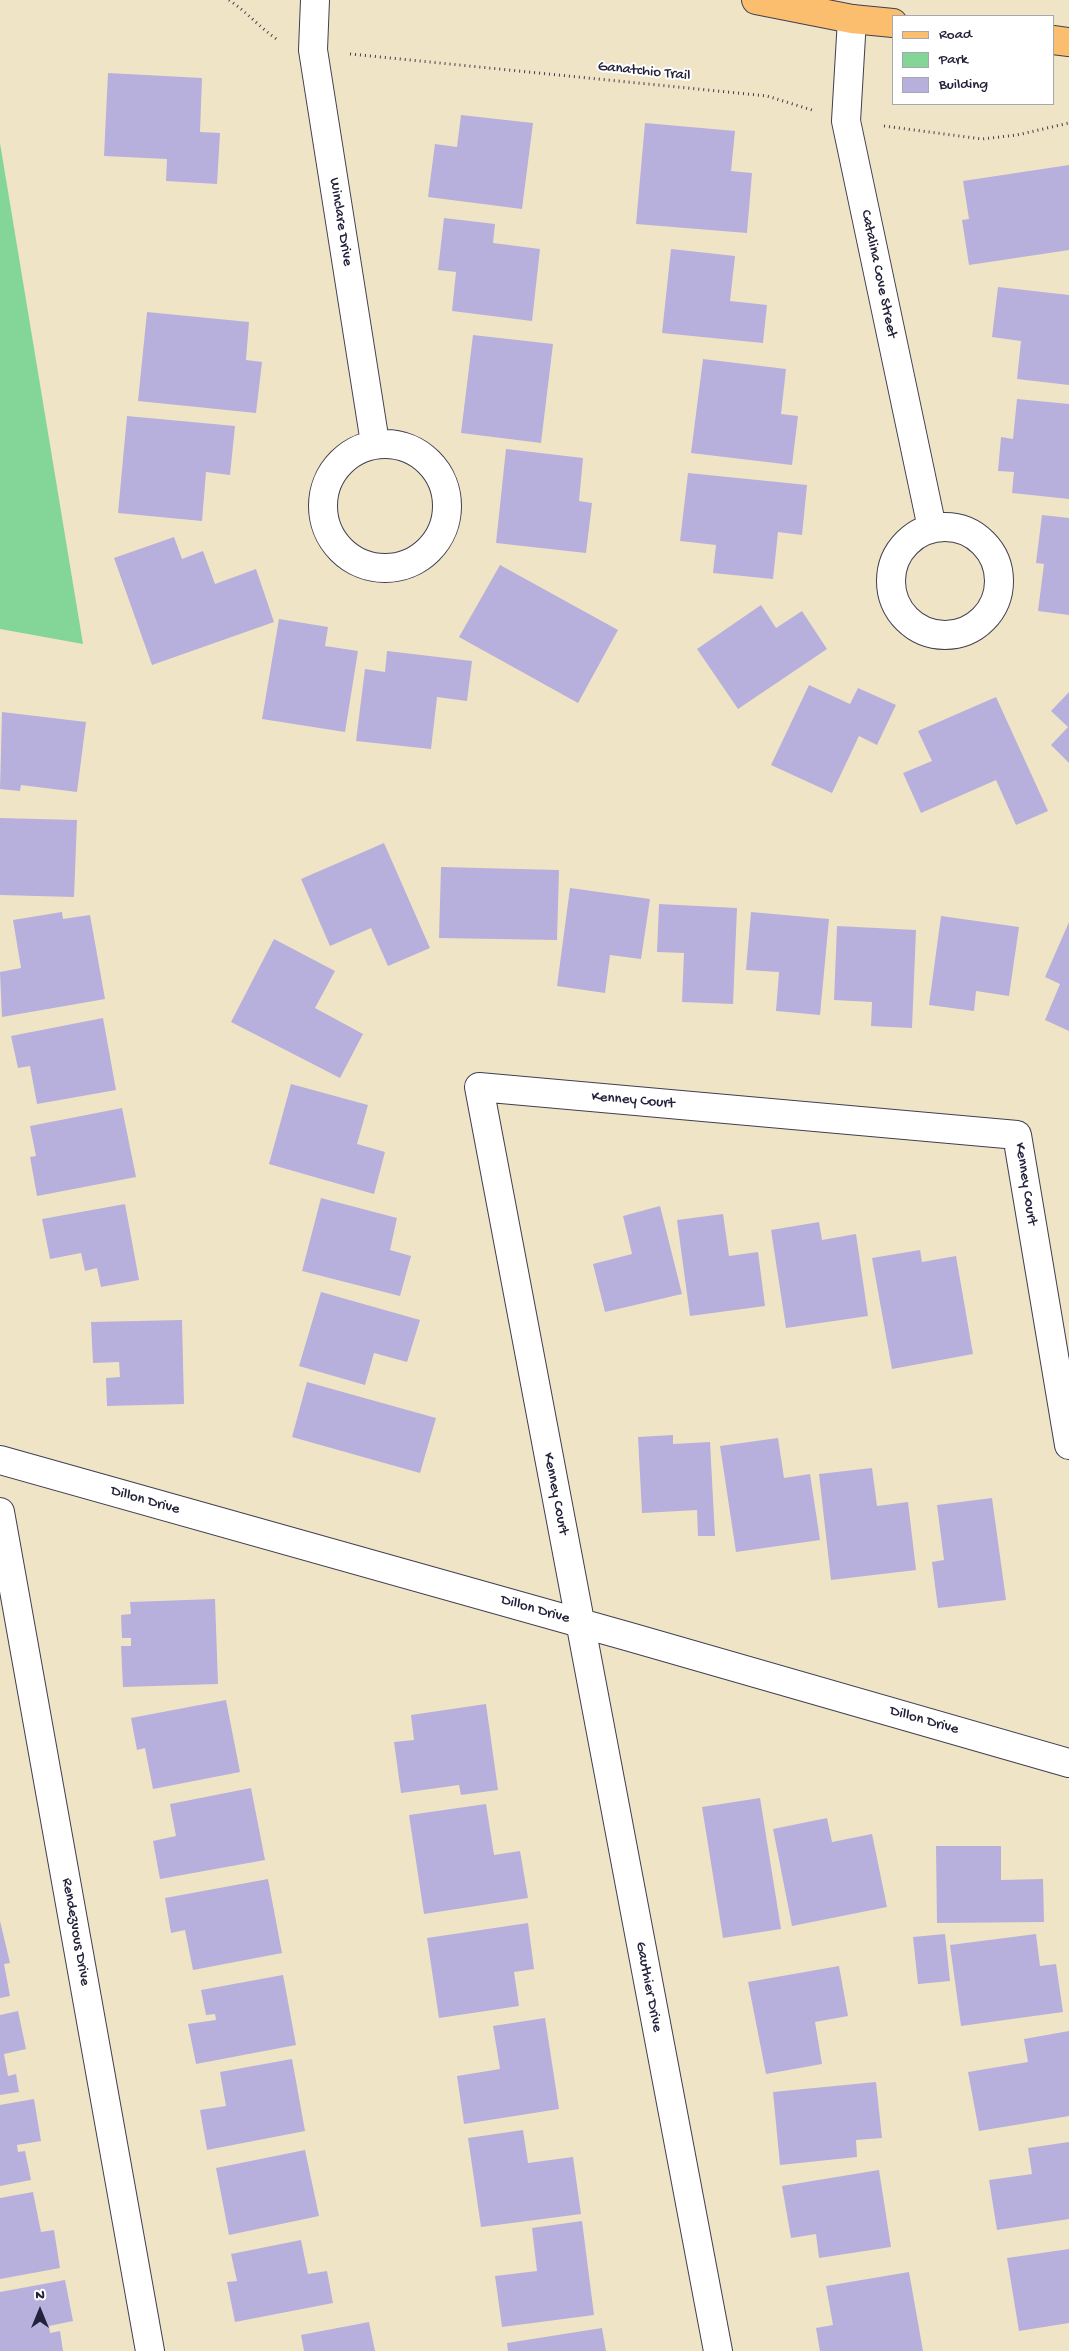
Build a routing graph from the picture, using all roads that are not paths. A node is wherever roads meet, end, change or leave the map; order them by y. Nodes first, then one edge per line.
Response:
1 (315, 0) edge
2 (756, 0) edge
3 (852, 19) junction
4 (892, 24) edge
5 (1054, 40) edge
6 (1069, 42) edge
7 (375, 443) junction
8 (932, 528) dead end
9 (1069, 1445) edge
10 (0, 1460) edge
11 (0, 1512) edge
12 (578, 1622) junction
13 (1069, 1763) edge
14 (150, 2351) edge
15 (718, 2351) edge

1 - 7 street, Winclare Drive
2 - 3 main road
3 - 4 main road
3 - 8 street, Catalina Cove Street
5 - 6 main road
7 - 7 street
9 - 12 street, Kenney Court
10 - 12 street, Dillon Drive
11 - 14 street, Rendezvous Drive
12 - 13 street, Dillon Drive
12 - 15 street, Gauthier Drive

